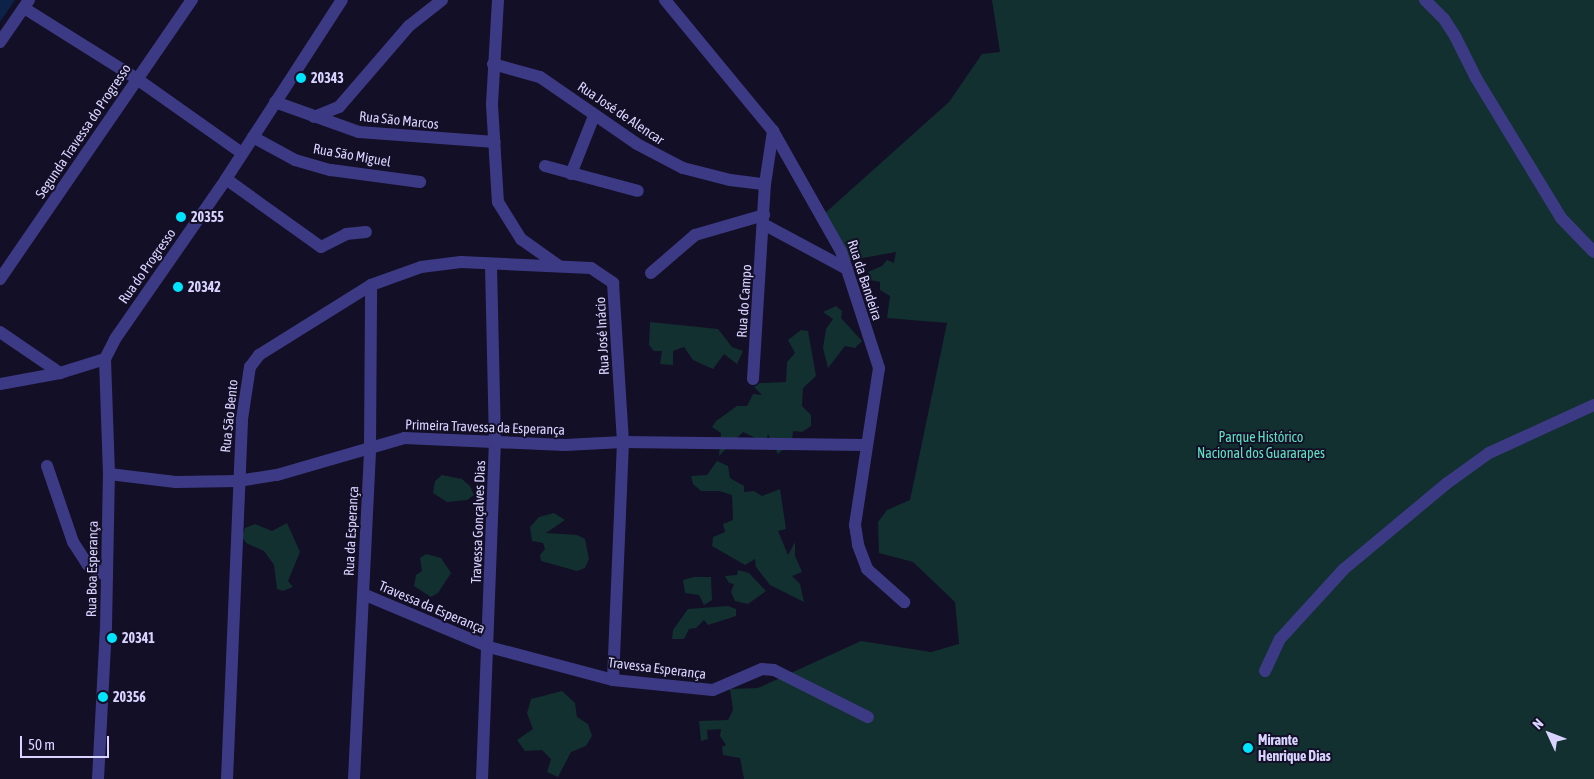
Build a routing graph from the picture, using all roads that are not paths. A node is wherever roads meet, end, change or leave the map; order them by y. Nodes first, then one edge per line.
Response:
1 (192, 0) edge
2 (342, 0) edge
3 (442, 0) edge
4 (498, 0) edge
5 (665, 0) edge
6 (1425, 0) edge
7 (26, 4) edge
8 (0, 42) edge
9 (493, 64) junction
10 (137, 79) junction
11 (275, 102) junction
12 (594, 116) junction
13 (314, 117) junction
14 (773, 130) junction
15 (253, 137) junction
16 (495, 142) junction
17 (242, 153) junction
18 (545, 166) dead end
19 (571, 174) junction
20 (226, 179) junction
21 (420, 182) dead end
22 (765, 184) junction
23 (638, 190) dead end
24 (764, 220) junction
25 (366, 232) dead end
26 (1594, 252) edge
27 (491, 265) junction
28 (561, 268) junction
29 (847, 269) junction
30 (651, 273) dead end
31 (0, 279) edge
32 (371, 285) junction
33 (0, 332) edge
34 (105, 360) junction
35 (60, 373) junction
36 (752, 379) dead end
37 (0, 384) edge
38 (1594, 405) edge
39 (495, 442) junction
40 (623, 442) junction
41 (866, 445) junction
42 (370, 446) junction
43 (47, 466) dead end
44 (109, 474) junction
45 (238, 481) junction
46 (107, 576) junction
47 (363, 594) junction
48 (904, 602) dead end
49 (489, 647) junction
50 (1264, 671) dead end
51 (613, 680) junction
52 (868, 717) dead end
53 (98, 779) edge
54 (227, 779) edge
55 (354, 779) edge
56 (482, 779) edge

1 - 10 street, Segunda Travessa do Progresso
2 - 11 street, Rua do Progresso
3 - 13 street
4 - 9 street
5 - 14 street, Rua da Bandeira
6 - 26 street
7 - 8 street
7 - 10 street
9 - 12 street, Rua José de Alencar
9 - 16 street
10 - 17 street
10 - 31 street, Segunda Travessa do Progresso
11 - 13 street, Rua São Marcos
11 - 15 street, Rua do Progresso
12 - 19 street
12 - 22 street, Rua José de Alencar
13 - 16 street, Rua São Marcos
14 - 22 street, Rua do Campo
14 - 29 street, Rua da Bandeira
15 - 17 street, Rua do Progresso
15 - 21 street, Rua São Miguel
16 - 28 street
17 - 20 street, Rua do Progresso
18 - 19 street
19 - 23 street
20 - 25 street
20 - 34 street, Rua do Progresso
22 - 24 street, Rua do Campo
24 - 29 street
24 - 30 street
24 - 36 street, Rua do Campo
27 - 28 street, Rua São Bento
27 - 32 street, Rua São Bento
27 - 39 street, Travessa Gonçalves Dias
28 - 40 street, Rua José Inácio
29 - 41 street, Rua da Bandeira
32 - 42 street, Rua da Esperança
32 - 45 street, Rua São Bento
33 - 35 street
34 - 35 street
34 - 44 street, Rua Boa Esperança
35 - 37 street
38 - 50 street
39 - 40 street, Primeira Travessa da Esperança
39 - 42 street, Primeira Travessa da Esperança
39 - 49 street, Travessa Gonçalves Dias
40 - 41 street, Primeira Travessa da Esperança
40 - 51 street, Rua José Inácio
41 - 48 street, Rua da Bandeira
42 - 45 street, Primeira Travessa da Esperança
42 - 47 street, Rua da Esperança
43 - 46 street
44 - 45 street, Primeira Travessa da Esperança
44 - 46 street, Rua Boa Esperança
45 - 54 street, Rua São Bento
46 - 53 street, Rua Boa Esperança
47 - 49 street, Travessa da Esperança
47 - 55 street, Rua da Esperança
49 - 51 street, Travessa Esperança
49 - 56 street, Travessa Gonçalves Dias
51 - 52 street, Travessa Esperança

